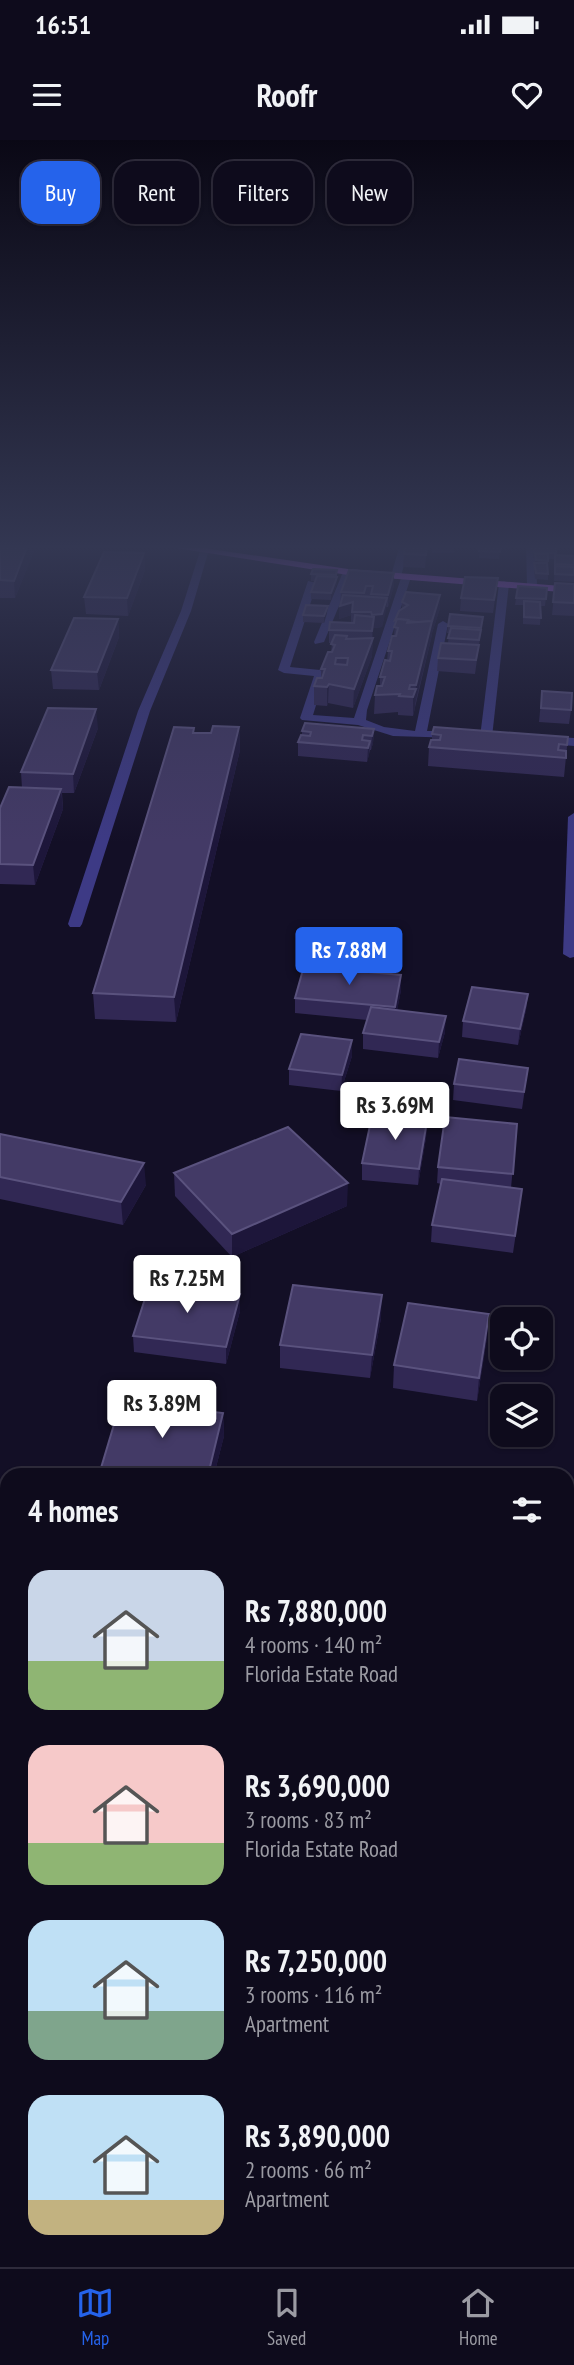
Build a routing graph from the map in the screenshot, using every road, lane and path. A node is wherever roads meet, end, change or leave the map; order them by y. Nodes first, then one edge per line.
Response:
1 (172, 643) edge
2 (293, 643) edge
3 (381, 643) edge
4 (439, 643) edge
5 (500, 643) edge
6 (360, 722) junction
7 (420, 734) junction
8 (536, 740) edge
9 (574, 742) edge
10 (574, 817) edge
11 (75, 924) dead end
12 (570, 954) dead end

1 - 11 street
2 - 6 street
3 - 6 street
4 - 7 street
5 - 7 street
6 - 7 street
8 - 9 street
10 - 12 street

